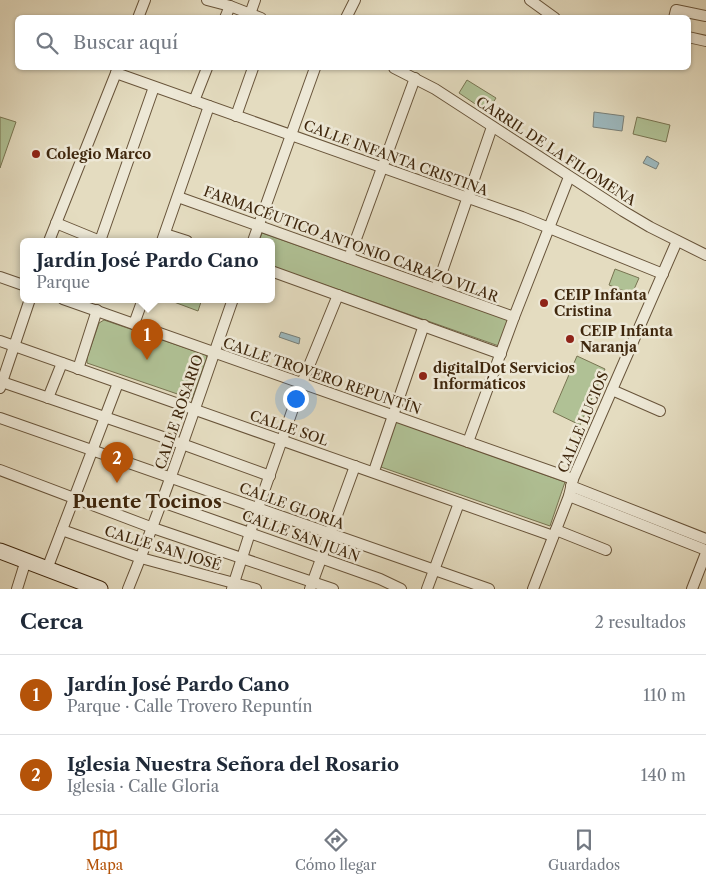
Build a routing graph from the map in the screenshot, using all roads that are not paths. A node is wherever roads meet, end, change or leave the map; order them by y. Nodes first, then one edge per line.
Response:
1 (145, 0) edge
2 (207, 0) edge
3 (219, 0) edge
4 (255, 0) edge
5 (355, 0) edge
6 (530, 0) edge
7 (544, 5) edge
8 (230, 6) junction
9 (250, 14) joint
10 (139, 15) edge
11 (226, 15) edge
12 (348, 15) edge
13 (552, 15) edge
14 (675, 15) edge
15 (706, 16) edge
16 (691, 38) edge
17 (706, 40) edge
18 (117, 70) edge
19 (206, 70) edge
20 (252, 70) edge
21 (314, 70) edge
22 (398, 70) edge
23 (415, 78) junction
24 (154, 87) junction
25 (194, 101) junction
26 (209, 106) junction
27 (236, 116) junction
28 (492, 127) junction
29 (290, 135) junction
30 (382, 168) junction
31 (569, 177) junction
32 (178, 197) junction
33 (467, 198) junction
34 (56, 223) junction
35 (258, 226) junction
36 (548, 229) junction
37 (164, 237) edge
38 (50, 238) edge
39 (93, 238) edge
40 (101, 238) edge
41 (254, 238) edge
42 (677, 241) junction
43 (706, 255) edge
44 (349, 258) junction
45 (275, 272) edge
46 (663, 274) junction
47 (0, 277) edge
48 (20, 284) edge
49 (436, 289) junction
50 (338, 295) junction
51 (29, 303) edge
52 (75, 303) edge
53 (142, 303) edge
54 (232, 303) edge
55 (97, 310) junction
56 (514, 317) junction
57 (134, 324) junction
58 (424, 325) junction
59 (0, 341) edge
60 (15, 347) junction
61 (214, 352) junction
62 (501, 354) junction
63 (62, 363) junction
64 (78, 369) junction
65 (118, 383) junction
66 (302, 383) junction
67 (1, 386) edge
68 (612, 390) junction
69 (48, 398) junction
70 (195, 410) junction
71 (660, 411) dead end
72 (393, 416) junction
73 (105, 417) junction
74 (0, 418) edge
75 (282, 440) junction
76 (468, 442) junction
77 (183, 444) junction
78 (93, 449) junction
79 (355, 466) junction
80 (0, 470) edge
81 (374, 472) junction
82 (270, 476) junction
83 (171, 477) junction
84 (571, 487) junction
85 (74, 498) junction
86 (162, 502) junction
87 (459, 503) junction
88 (258, 508) junction
89 (153, 528) junction
90 (62, 530) junction
91 (250, 533) junction
92 (554, 533) junction
93 (330, 534) junction
94 (706, 539) edge
95 (606, 550) dead end
96 (0, 551) edge
97 (706, 551) edge
98 (141, 558) junction
99 (242, 558) junction
100 (321, 558) junction
101 (26, 560) junction
102 (48, 569) junction
103 (434, 570) junction
104 (233, 586) edge
105 (312, 586) edge
106 (536, 588) edge
107 (18, 589) edge
108 (100, 589) edge
109 (128, 589) edge
110 (256, 589) edge
111 (333, 589) edge
112 (401, 589) edge
113 (427, 589) edge
114 (489, 589) edge
115 (692, 589) edge

1 - 10 street
2 - 8 street
3 - 8 street
4 - 9 street
5 - 12 street
6 - 7 street
7 - 13 street
8 - 9 street
8 - 11 street
14 - 15 street
16 - 17 street
18 - 24 street, CALLE INFANTA CRISTINA
18 - 34 street
19 - 25 street
20 - 27 street
21 - 29 street
22 - 23 street, CARRIL DE LA FILOMENA
23 - 28 street, CARRIL DE LA FILOMENA
23 - 30 street
24 - 25 street, CALLE INFANTA CRISTINA
24 - 40 street
25 - 26 street, CALLE INFANTA CRISTINA
26 - 27 street, CALLE INFANTA CRISTINA
26 - 32 street
27 - 29 street, CALLE INFANTA CRISTINA
28 - 31 street, CARRIL DE LA FILOMENA
28 - 33 street
29 - 30 street, CALLE INFANTA CRISTINA
29 - 35 street
30 - 33 street, CALLE INFANTA CRISTINA
30 - 44 street
31 - 36 street
31 - 42 street, CARRIL DE LA FILOMENA
32 - 35 street, FARMACÉUTICO ANTONIO CARAZO VILAR
32 - 37 street
33 - 36 street, CALLE INFANTA CRISTINA
33 - 49 street
34 - 38 street
34 - 39 street
35 - 41 street
35 - 44 street, FARMACÉUTICO ANTONIO CARAZO VILAR
36 - 46 street, CALLE INFANTA CRISTINA
36 - 56 street
42 - 43 street, CARRIL DE LA FILOMENA
42 - 46 street, CALLE LUCIOS
44 - 49 street, FARMACÉUTICO ANTONIO CARAZO VILAR
45 - 50 street
46 - 68 street, CALLE LUCIOS
47 - 48 street
49 - 56 street, FARMACÉUTICO ANTONIO CARAZO VILAR
50 - 58 street
50 - 66 street
51 - 60 street
52 - 55 street, CALLE TROVERO REPUNTÍN
53 - 57 street
54 - 61 street, CALLE ROSARIO
55 - 57 street, CALLE TROVERO REPUNTÍN
55 - 64 street
56 - 62 street
57 - 61 street, CALLE TROVERO REPUNTÍN
58 - 62 street
58 - 72 street
59 - 60 street, CALLE SOL
60 - 63 street, CALLE SOL
60 - 67 street
61 - 66 street, CALLE TROVERO REPUNTÍN
61 - 70 street, CALLE ROSARIO
62 - 76 street
63 - 64 street, CALLE SOL
63 - 69 street
64 - 65 street, CALLE SOL
65 - 70 street, CALLE SOL
65 - 73 street
66 - 72 street, CALLE TROVERO REPUNTÍN
66 - 75 street
67 - 69 street
68 - 71 street
68 - 84 street, CALLE LUCIOS
69 - 73 street
70 - 75 street, CALLE SOL
70 - 77 street, CALLE ROSARIO
72 - 76 street, CALLE TROVERO REPUNTÍN
72 - 81 street
73 - 77 street
73 - 78 street
74 - 78 street, CALLE GLORIA
75 - 79 street, CALLE SOL
75 - 82 street
76 - 84 street, CALLE TROVERO REPUNTÍN
77 - 82 street
77 - 83 street, CALLE ROSARIO
78 - 83 street, CALLE GLORIA
78 - 85 street
79 - 81 street, CALLE SOL
79 - 93 street
80 - 85 street
81 - 87 street, CALLE SOL
82 - 88 street
83 - 86 street, CALLE ROSARIO
83 - 88 street, CALLE GLORIA
84 - 92 street, CALLE LUCIOS
84 - 94 street
84 - 97 street
85 - 89 street
85 - 90 street
86 - 89 street, CALLE ROSARIO
86 - 91 street, CALLE SAN JUAN
87 - 92 street, CALLE SOL
87 - 103 street
88 - 91 street
88 - 93 street, CALLE GLORIA
89 - 98 street, CALLE ROSARIO
89 - 99 street
90 - 98 street, CALLE SAN JOSÉ
90 - 102 street
91 - 99 street
91 - 100 street, CALLE SAN JUAN
92 - 95 street, CALLE SOL
92 - 106 street, CALLE LUCIOS
93 - 100 street
93 - 103 street, CALLE GLORIA
96 - 101 main road
97 - 115 street
98 - 104 street, CALLE SAN JOSÉ
98 - 109 street, CALLE ROSARIO
99 - 104 street
99 - 105 street
100 - 105 street
100 - 112 street, CALLE SAN JUAN
101 - 102 main road
101 - 107 street
102 - 108 main road
103 - 113 street
103 - 114 street, CALLE GLORIA
104 - 110 street, CALLE SAN JOSÉ
105 - 111 street

